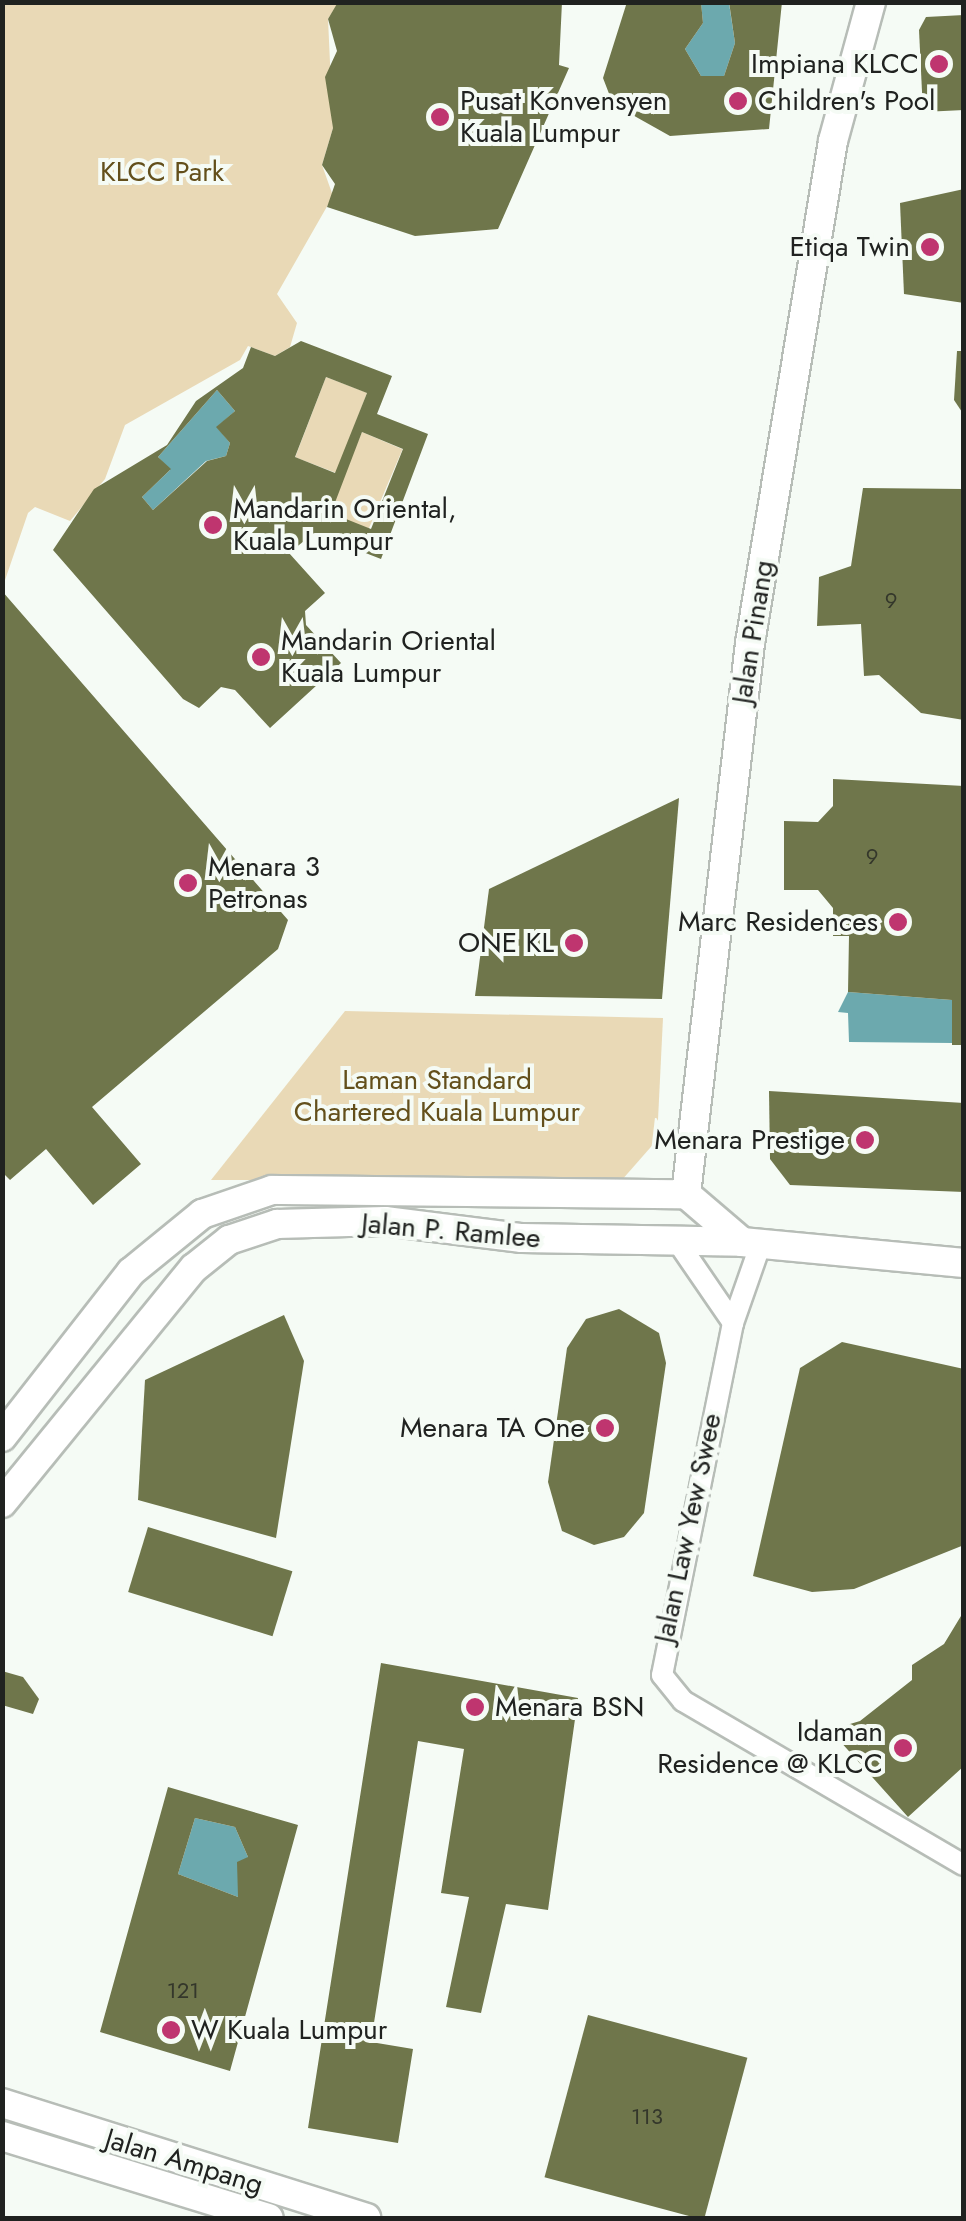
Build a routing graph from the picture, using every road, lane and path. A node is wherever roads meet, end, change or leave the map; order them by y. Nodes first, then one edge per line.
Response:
1 (871, 2) edge
2 (686, 1194) junction
3 (751, 1242) junction
4 (679, 1244) junction
5 (964, 1263) edge
6 (733, 1323) junction
7 (2, 1437) edge
8 (2, 1503) edge
9 (964, 1866) edge
10 (2, 2103) edge
11 (2, 2136) edge
12 (269, 2218) edge
13 (366, 2218) edge

1 - 2 street, Jalan Pinang
2 - 3 street
2 - 7 street, Jalan P. Ramlee
3 - 4 street, Jalan P. Ramlee
3 - 5 street, Jalan P. Ramlee
3 - 6 street, Jalan Law Yew Swee
4 - 6 street
4 - 8 street, Jalan P. Ramlee
6 - 9 street, Jalan Law Yew Swee
10 - 13 street, Jalan Ampang
11 - 12 street, Jalan Ampang

